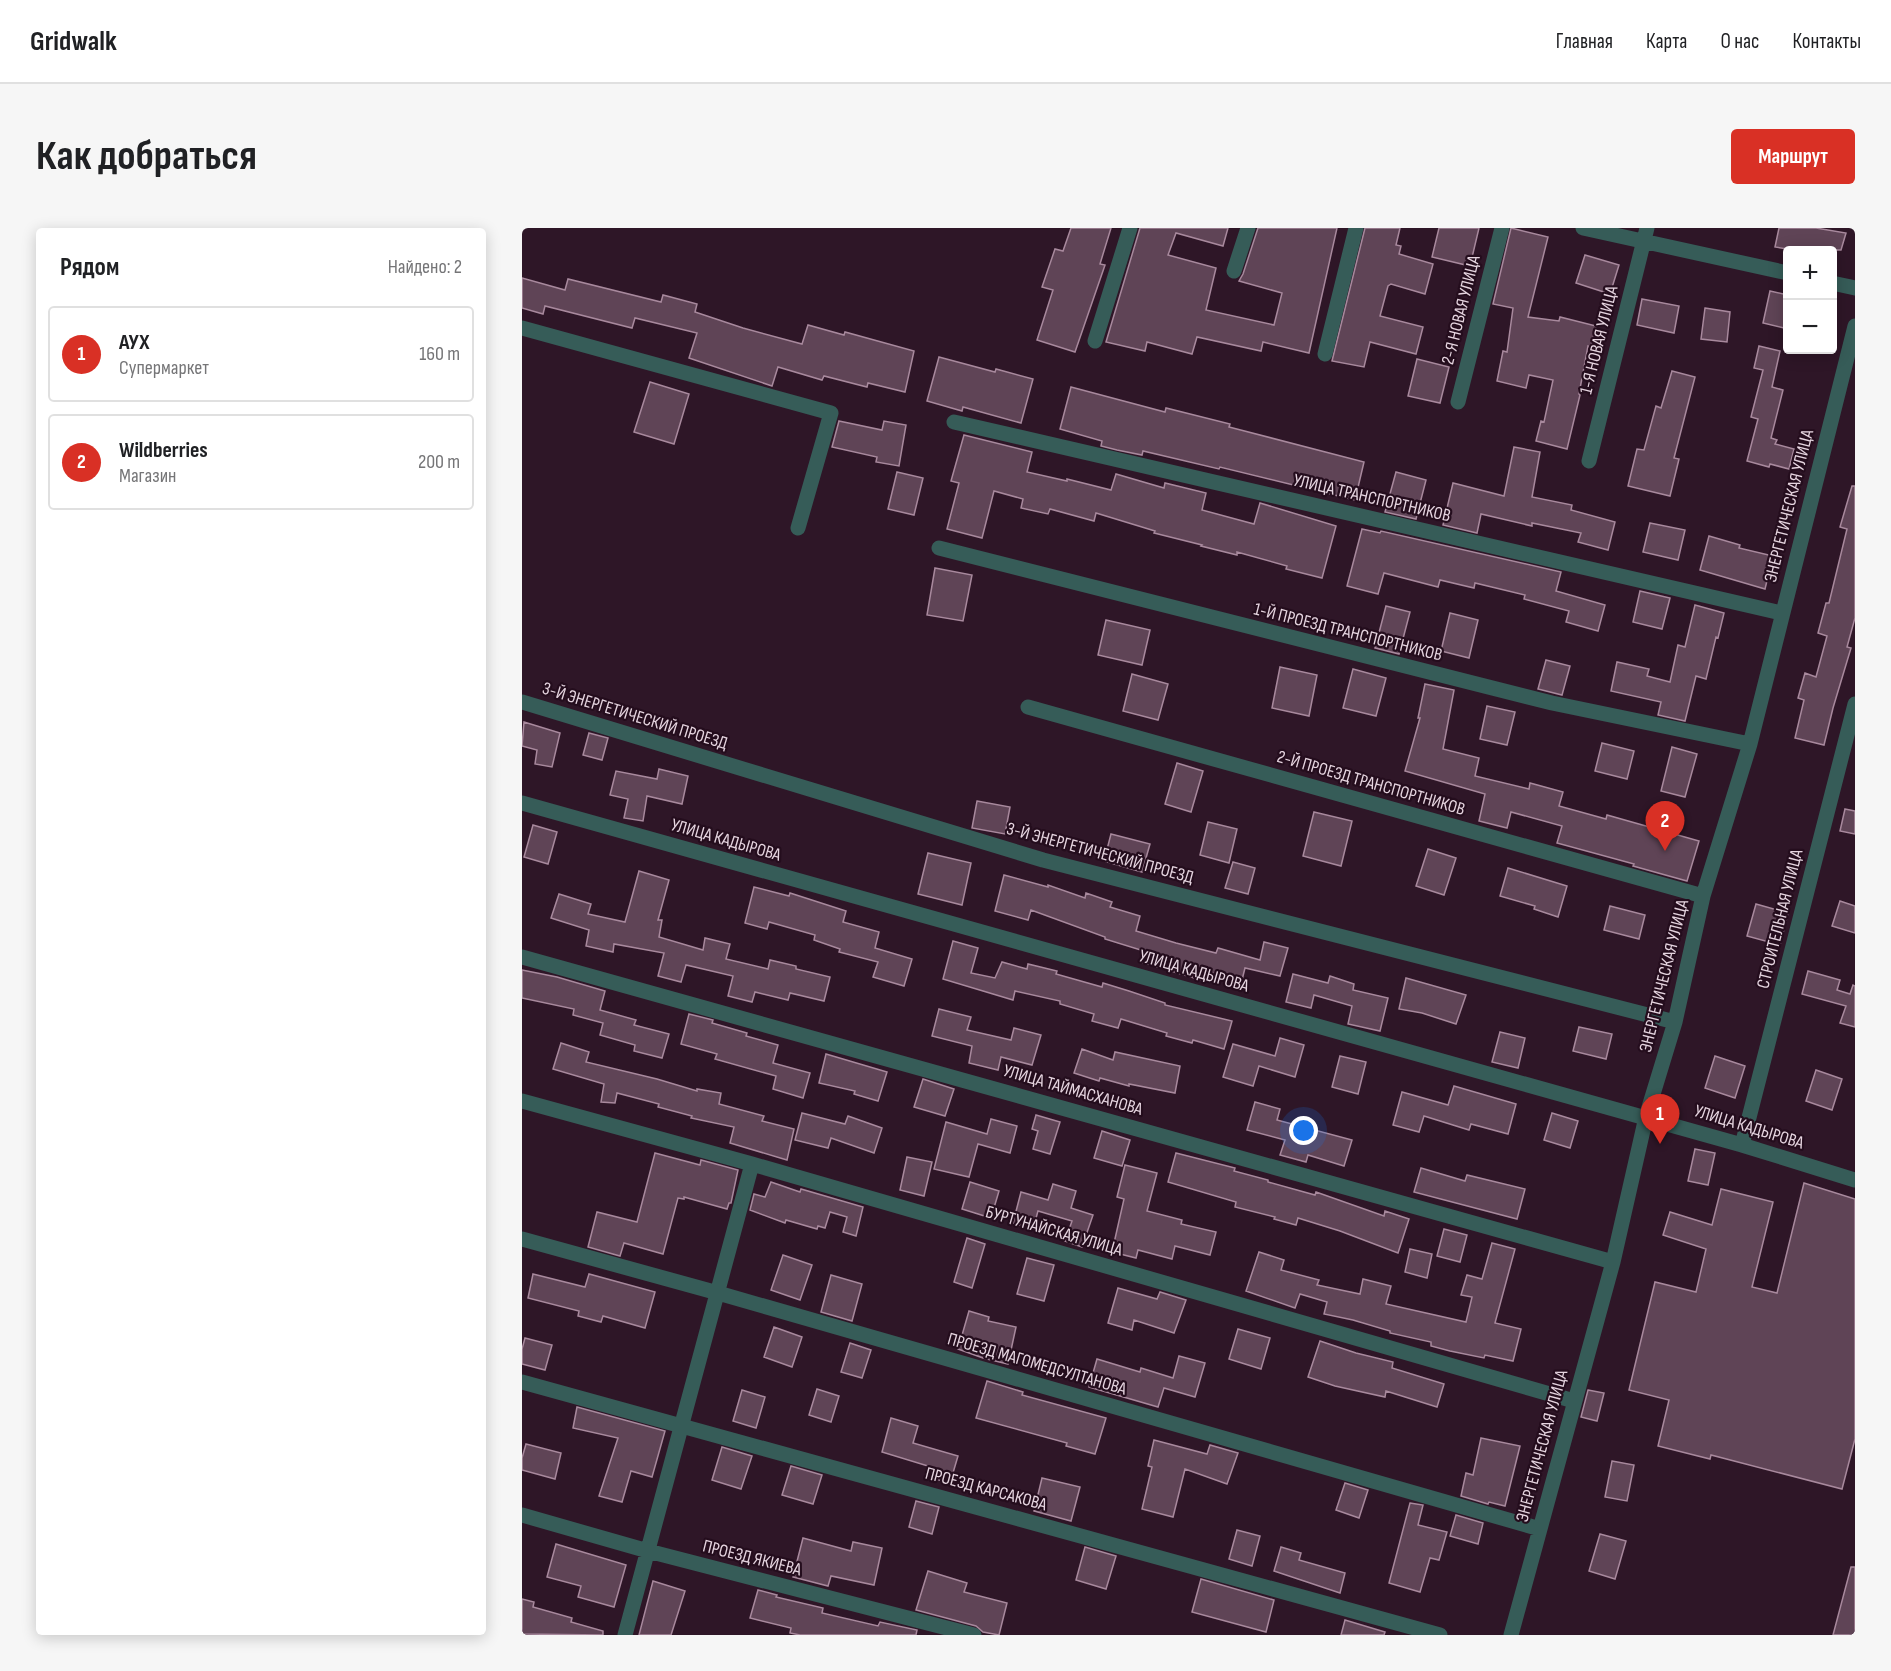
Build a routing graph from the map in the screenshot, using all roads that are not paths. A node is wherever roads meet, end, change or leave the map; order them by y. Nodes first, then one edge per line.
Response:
1 (1130, 228) edge
2 (1248, 228) edge
3 (1356, 228) edge
4 (1502, 228) edge
5 (1583, 228) edge
6 (1645, 235) edge
7 (1234, 271) dead end
8 (1783, 272) edge
9 (1837, 284) edge
10 (1855, 288) edge
11 (1855, 326) edge
12 (522, 328) edge
13 (1095, 341) dead end
14 (1325, 354) dead end
15 (1458, 402) dead end
16 (954, 422) dead end
17 (1589, 461) dead end
18 (798, 528) dead end
19 (939, 548) dead end
20 (1781, 613) junction
21 (522, 702) edge
22 (1855, 704) edge
23 (1028, 707) dead end
24 (1750, 744) junction
25 (522, 802) edge
26 (1703, 896) junction
27 (522, 957) edge
28 (1675, 1022) junction
29 (522, 1101) edge
30 (1646, 1117) junction
31 (1742, 1145) junction
32 (752, 1164) junction
33 (1855, 1180) edge
34 (522, 1239) edge
35 (1612, 1262) junction
36 (718, 1293) junction
37 (522, 1382) edge
38 (1574, 1401) junction
39 (681, 1426) junction
40 (522, 1515) edge
41 (1540, 1529) junction
42 (648, 1551) junction
43 (625, 1635) edge
44 (974, 1635) edge
45 (1440, 1635) edge
46 (1511, 1635) edge

1 - 13 street
2 - 7 street
3 - 14 street
4 - 15 street, 2-Я НОВАЯ УЛИЦА
5 - 6 street
6 - 8 street
6 - 17 street, 1-Я НОВАЯ УЛИЦА
9 - 10 street
11 - 20 street, ЭНЕРГЕТИЧЕСКАЯ УЛИЦА
12 - 18 street
16 - 20 street, УЛИЦА ТРАНСПОРТНИКОВ
19 - 24 street, 1-Й ПРОЕЗД ТРАНСПОРТНИКОВ
20 - 24 street, ЭНЕРГЕТИЧЕСКАЯ УЛИЦА
21 - 28 street, 3-Й ЭНЕРГЕТИЧЕСКИЙ ПРОЕЗД
22 - 31 street, СТРОИТЕЛЬНАЯ УЛИЦА
23 - 26 street, 2-Й ПРОЕЗД ТРАНСПОРТНИКОВ
24 - 26 street, ЭНЕРГЕТИЧЕСКАЯ УЛИЦА
25 - 30 street, УЛИЦА КАДЫРОВА
26 - 28 street, ЭНЕРГЕТИЧЕСКАЯ УЛИЦА
27 - 35 street, УЛИЦА ТАЙМАСХАНОВА
28 - 30 street, ЭНЕРГЕТИЧЕСКАЯ УЛИЦА
29 - 32 street, БУРТУНАЙСКАЯ УЛИЦА
30 - 31 street, УЛИЦА КАДЫРОВА
30 - 35 street, ЭНЕРГЕТИЧЕСКАЯ УЛИЦА
31 - 33 street, УЛИЦА КАДЫРОВА
32 - 36 street
32 - 38 street, БУРТУНАЙСКАЯ УЛИЦА
34 - 36 street, ПРОЕЗД МАГОМЕДСУЛТАНОВА
35 - 38 street, ЭНЕРГЕТИЧЕСКАЯ УЛИЦА
36 - 39 street
36 - 41 street, ПРОЕЗД МАГОМЕДСУЛТАНОВА
37 - 39 street, ПРОЕЗД КАРСАКОВА
38 - 41 street, ЭНЕРГЕТИЧЕСКАЯ УЛИЦА
39 - 42 street
39 - 45 street, ПРОЕЗД КАРСАКОВА
40 - 42 street, ПРОЕЗД ЯКИЕВА
41 - 46 street, ЭНЕРГЕТИЧЕСКАЯ УЛИЦА
42 - 43 street
42 - 44 street, ПРОЕЗД ЯКИЕВА

